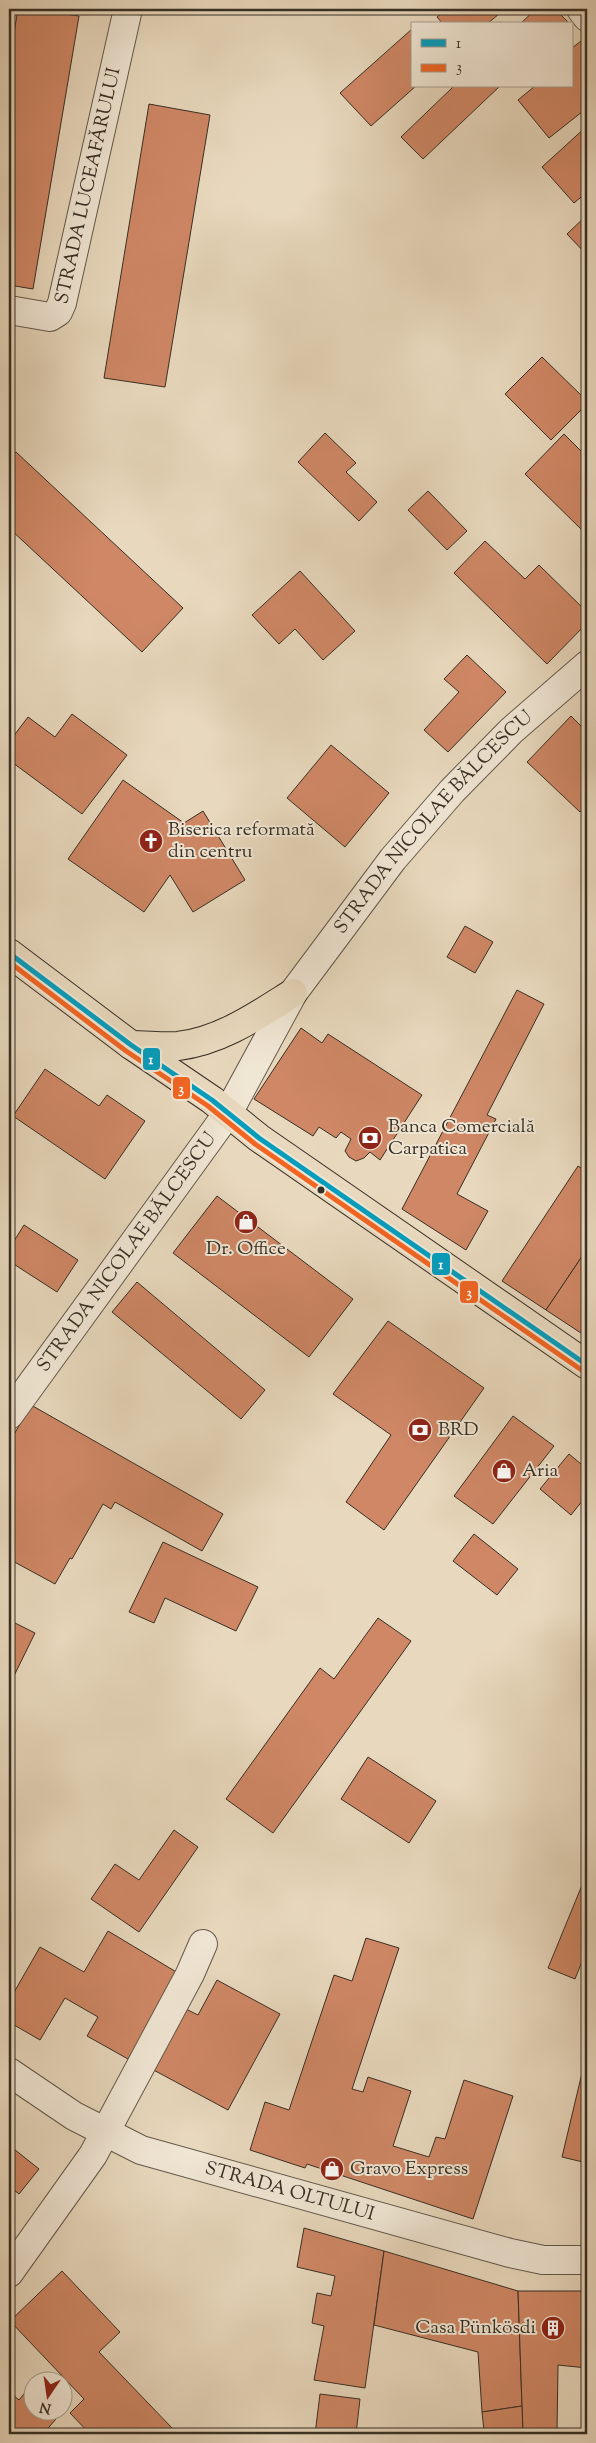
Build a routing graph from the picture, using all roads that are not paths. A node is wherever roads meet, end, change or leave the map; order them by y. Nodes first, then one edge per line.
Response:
1 (128, 9) edge
2 (581, 9) edge
3 (587, 17) edge
4 (9, 310) edge
5 (587, 665) edge
6 (9, 953) edge
7 (294, 993) junction
8 (131, 1045) junction
9 (228, 1113) junction
10 (587, 1365) edge
11 (9, 1415) edge
12 (203, 1944) dead end
13 (9, 2072) edge
14 (104, 2132) junction
15 (587, 2260) edge
16 (9, 2274) edge

1 - 4 street, STRADA LUCEAFĂRULUI
2 - 3 street
5 - 7 street, STRADA NICOLAE BĂLCESCU
6 - 8 main road
7 - 8 main road
7 - 9 street, STRADA NICOLAE BĂLCESCU
8 - 9 main road
9 - 10 main road
9 - 11 street, STRADA NICOLAE BĂLCESCU
12 - 14 street
13 - 14 street, STRADA OLTULUI
14 - 15 street, STRADA OLTULUI
14 - 16 street

